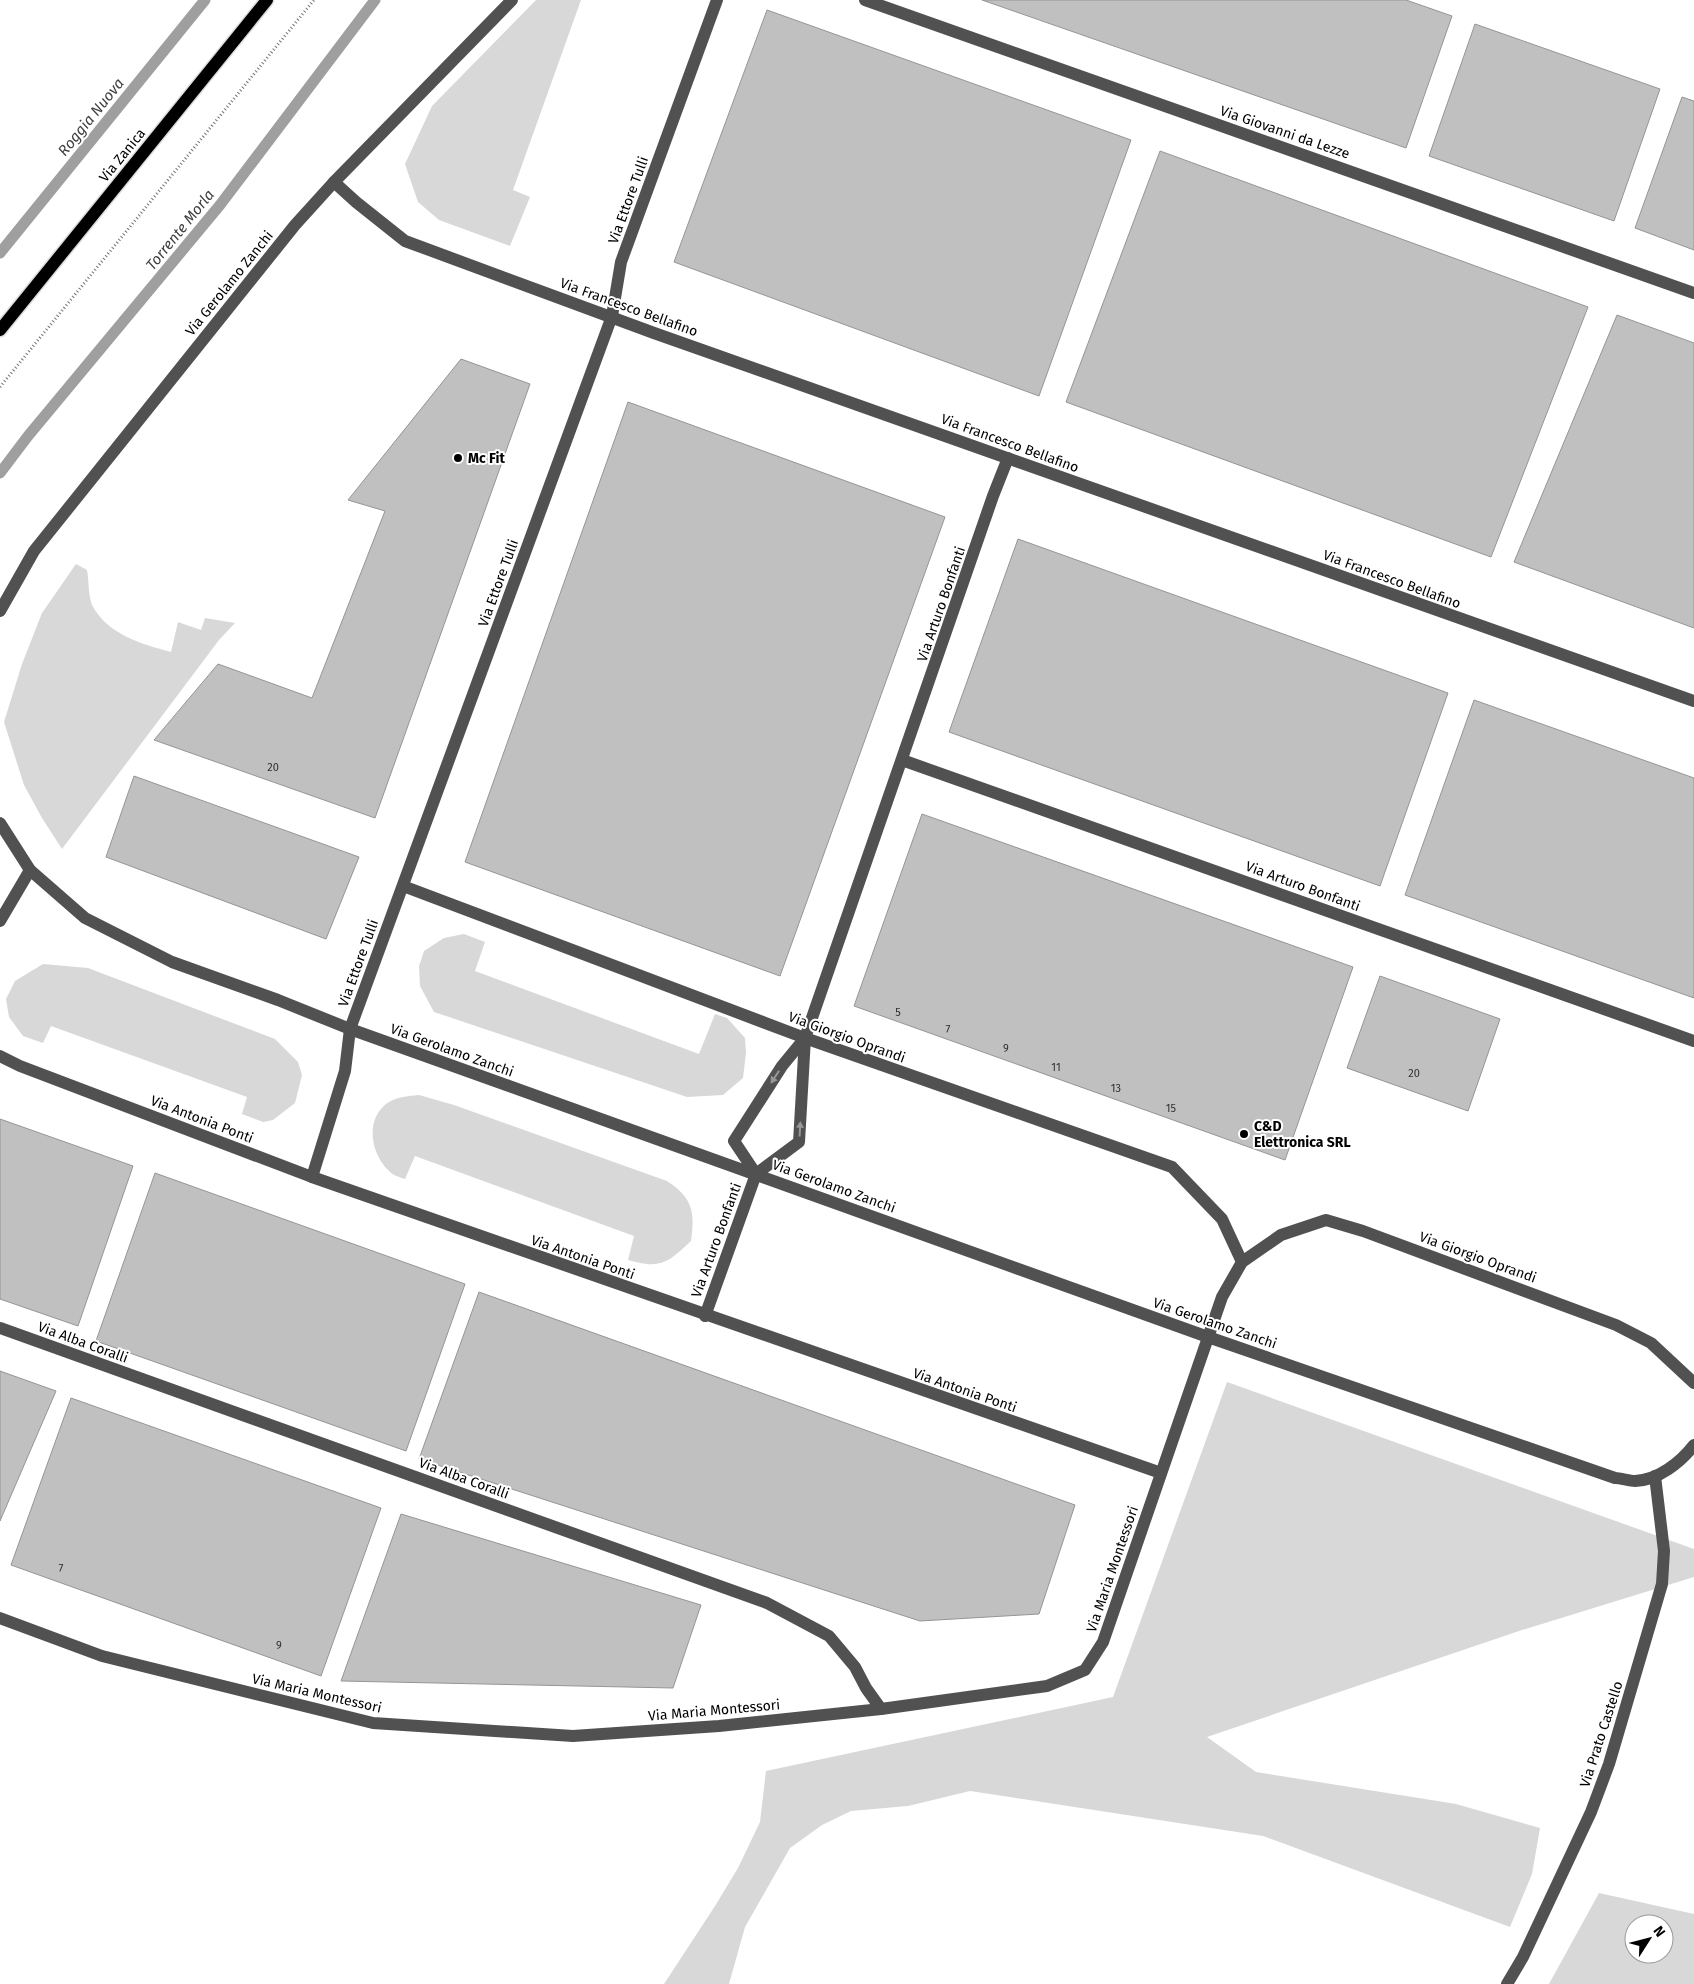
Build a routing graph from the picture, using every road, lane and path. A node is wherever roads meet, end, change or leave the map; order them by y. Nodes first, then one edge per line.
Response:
1 (267, 0) edge
2 (314, 0) edge
3 (512, 0) edge
4 (717, 0) edge
5 (865, 0) edge
6 (334, 182) junction
7 (1694, 293) edge
8 (612, 316) junction
9 (0, 330) edge
10 (0, 387) edge
11 (1008, 458) junction
12 (0, 611) edge
13 (1694, 702) edge
14 (902, 760) junction
15 (0, 823) edge
16 (30, 870) junction
17 (403, 886) junction
18 (0, 921) edge
19 (350, 1029) junction
20 (805, 1038) junction
21 (1694, 1042) edge
22 (0, 1056) edge
23 (756, 1174) junction
24 (312, 1177) junction
25 (1242, 1262) junction
26 (705, 1316) junction
27 (0, 1328) edge
28 (1208, 1337) junction
29 (1694, 1383) edge
30 (1694, 1445) edge
31 (1161, 1473) junction
32 (1655, 1476) junction
33 (0, 1618) edge
34 (881, 1709) junction
35 (1507, 1984) edge

1 - 9 main road, Via Zanica
2 - 10 path
3 - 6 street, Via Gerolamo Zanchi
4 - 8 street, Via Ettore Tulli
5 - 7 street, Via Giovanni da Lezze
6 - 8 street, Via Francesco Bellafino
6 - 12 street, Via Gerolamo Zanchi
8 - 11 street, Via Francesco Bellafino
8 - 17 street, Via Ettore Tulli
11 - 13 street, Via Francesco Bellafino
11 - 14 street, Via Arturo Bonfanti
14 - 20 street, Via Arturo Bonfanti
14 - 21 street, Via Arturo Bonfanti
15 - 16 street, Via Gerolamo Zanchi
16 - 18 street
16 - 19 street, Via Gerolamo Zanchi
17 - 19 street, Via Ettore Tulli
17 - 20 street, Via Giorgio Oprandi
19 - 23 street, Via Gerolamo Zanchi
19 - 24 street, Via Ettore Tulli
23 -> 20 street, Via Arturo Bonfanti
20 -> 23 street, Via Arturo Bonfanti
20 - 25 street, Via Giorgio Oprandi
22 - 24 street, Via Antonia Ponti
23 - 26 street, Via Arturo Bonfanti
23 - 28 street, Via Gerolamo Zanchi
24 - 26 street, Via Antonia Ponti
25 - 28 street, Via Giorgio Oprandi
25 - 29 street, Via Giorgio Oprandi
26 - 31 street, Via Antonia Ponti
27 - 34 street, Via Alba Coralli
28 - 31 street, Via Maria Montessori
28 - 32 street, Via Gerolamo Zanchi
30 - 32 street, Via Gerolamo Zanchi
31 - 34 street, Via Maria Montessori
32 - 35 street, Via Prato Castello
33 - 34 street, Via Maria Montessori

